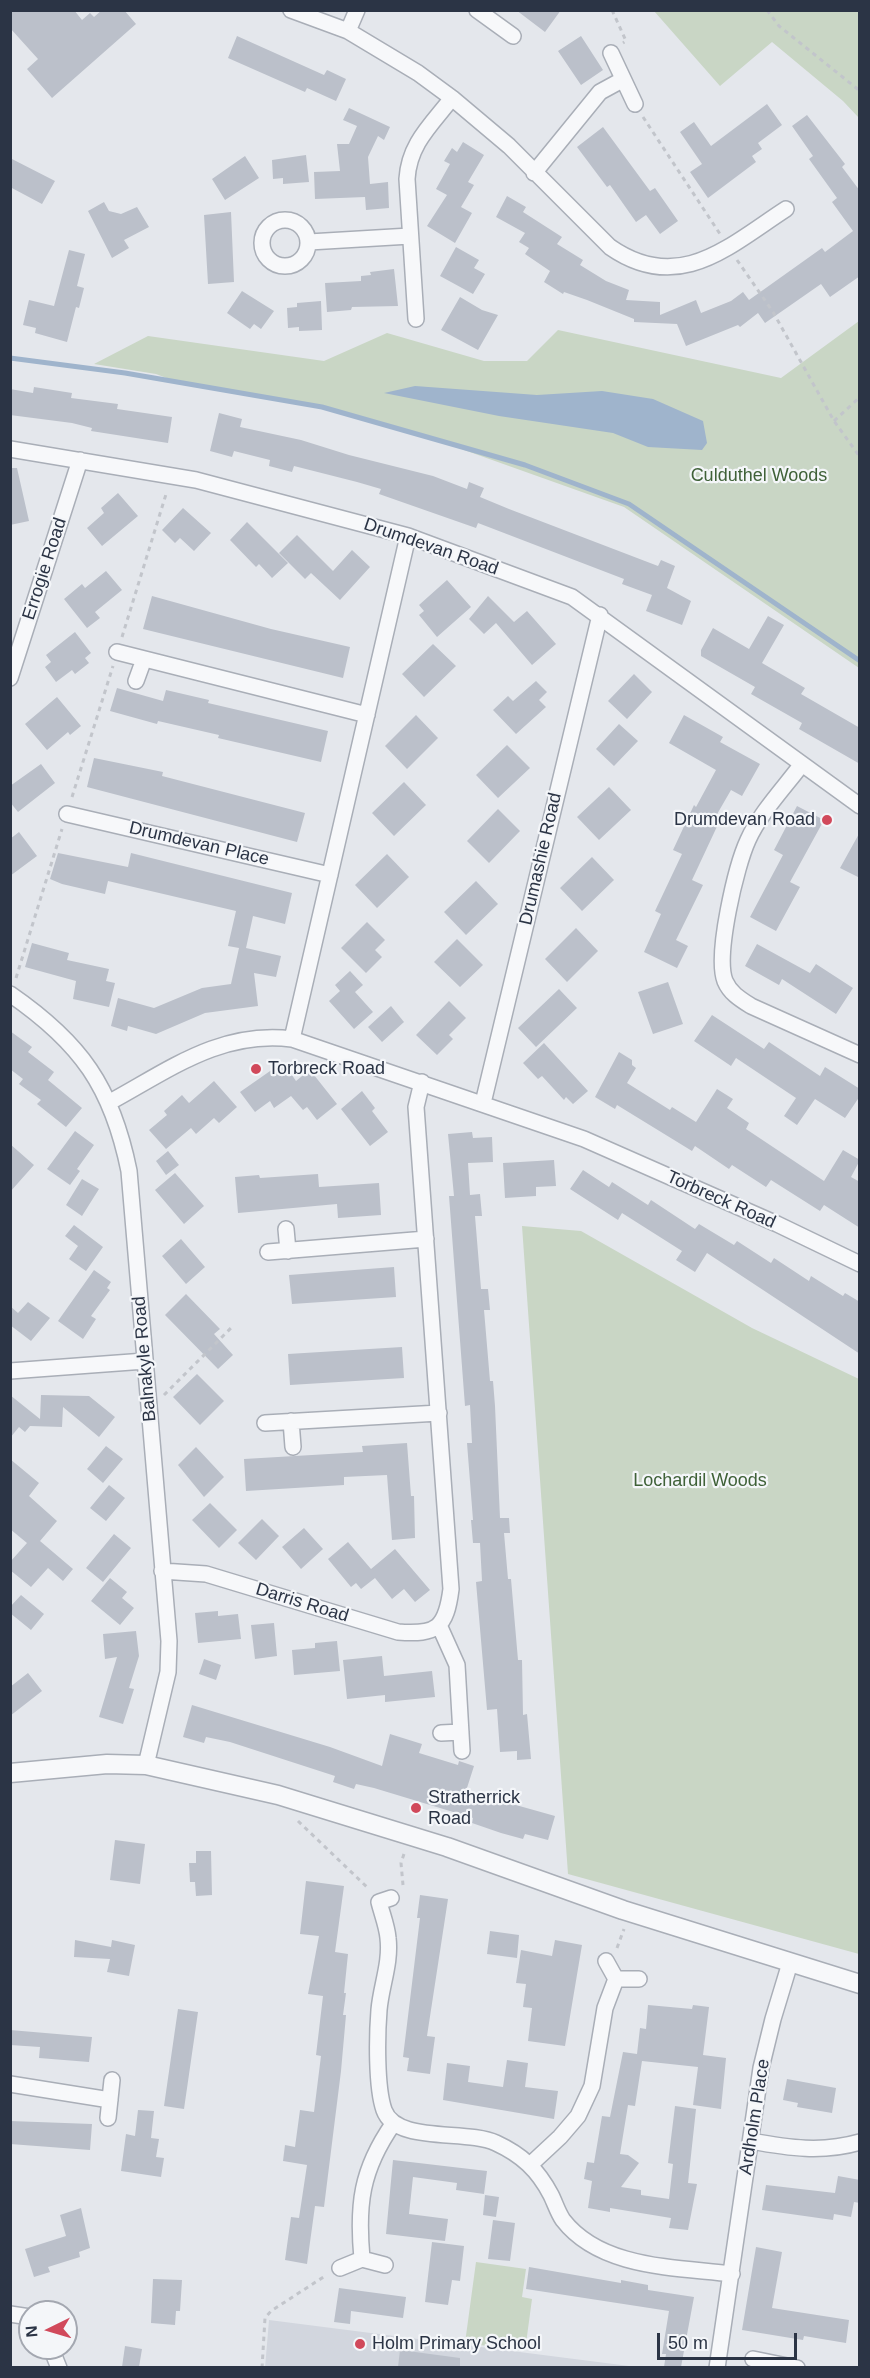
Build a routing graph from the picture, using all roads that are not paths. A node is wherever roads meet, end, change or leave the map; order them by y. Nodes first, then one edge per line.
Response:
1 (291, 10) edge
2 (357, 10) edge
3 (477, 10) edge
4 (348, 32) junction
5 (513, 36) dead end
6 (611, 53) road end
7 (622, 80) junction
8 (452, 98) junction
9 (635, 104) road end
10 (534, 173) junction
11 (786, 209) dead end
12 (410, 236) junction
13 (309, 242) dead end
14 (416, 319) dead end
15 (10, 449) edge
16 (80, 460) junction
17 (408, 536) junction
18 (600, 615) junction
19 (117, 652) road end
20 (144, 659) junction
21 (10, 678) edge
22 (136, 681) dead end
23 (367, 715) junction
24 (802, 764) junction
25 (860, 806) edge
26 (67, 814) road end
27 (330, 875) junction
28 (12, 988) edge
29 (292, 1039) junction
30 (860, 1055) edge
31 (422, 1082) junction
32 (110, 1102) junction
33 (483, 1103) junction
34 (286, 1229) dead end
35 (426, 1239) junction
36 (288, 1251) junction
37 (268, 1252) dead end
38 (860, 1264) edge
39 (145, 1361) junction
40 (10, 1371) edge
41 (439, 1413) junction
42 (291, 1421) junction
43 (265, 1423) dead end
44 (293, 1447) dead end
45 (162, 1571) junction
46 (439, 1625) junction
47 (461, 1732) junction
48 (441, 1733) dead end
49 (462, 1751) dead end
50 (146, 1765) junction
51 (10, 1773) edge
52 (385, 1900) road end
53 (790, 1963) junction
54 (639, 1979) dead end
55 (860, 1984) edge
56 (112, 2080) dead end
57 (10, 2084) edge
58 (110, 2100) junction
59 (108, 2118) dead end
60 (393, 2124) junction
61 (751, 2141) junction
62 (860, 2142) edge
63 (531, 2164) junction
64 (362, 2259) junction
65 (385, 2265) dead end
66 (340, 2268) road end
67 (732, 2274) junction
68 (753, 2358) dead end
69 (717, 2367) edge
70 (797, 2367) edge

1 - 4 street
2 - 4 street
3 - 5 street
4 - 8 street
6 - 7 street
7 - 9 street
7 - 10 street
8 - 10 street
8 - 12 street
10 - 11 street
12 - 13 street
12 - 14 street
15 - 16 street, Drumdevan Road
16 - 17 street, Drumdevan Road
16 - 21 street, Errogie Road
17 - 18 street, Drumdevan Road
17 - 23 street
18 - 24 street, Drumdevan Road
18 - 33 street, Drumashie Road
19 - 20 street
20 - 22 street
20 - 23 street
23 - 27 street
24 - 25 street, Drumdevan Road
24 - 30 street
26 - 27 street, Drumdevan Place
27 - 29 street
28 - 32 street, Balnakyle Road
29 - 31 street, Torbreck Road
29 - 32 street, Torbreck Road
31 - 33 street, Torbreck Road
31 - 35 street
32 - 39 street, Balnakyle Road
33 - 38 street, Torbreck Road
34 - 36 street
35 - 36 street
35 - 41 street
36 - 37 street
39 - 40 street
39 - 45 street, Balnakyle Road
41 - 42 street
41 - 46 street
42 - 43 street
42 - 44 street
45 - 46 street, Darris Road
45 - 50 street, Balnakyle Road
46 - 47 street
47 - 48 street
47 - 49 street
50 - 51 street
50 - 53 street
52 - 60 street
53 - 55 street
53 - 61 street, Ardholm Place
54 - 63 street
56 - 58 street
57 - 58 street
58 - 59 street
60 - 63 street
60 - 64 street
61 - 62 street
61 - 67 street, Ardholm Place
63 - 67 street
64 - 65 street
64 - 66 street
67 - 69 street, Ardholm Place
68 - 70 street

